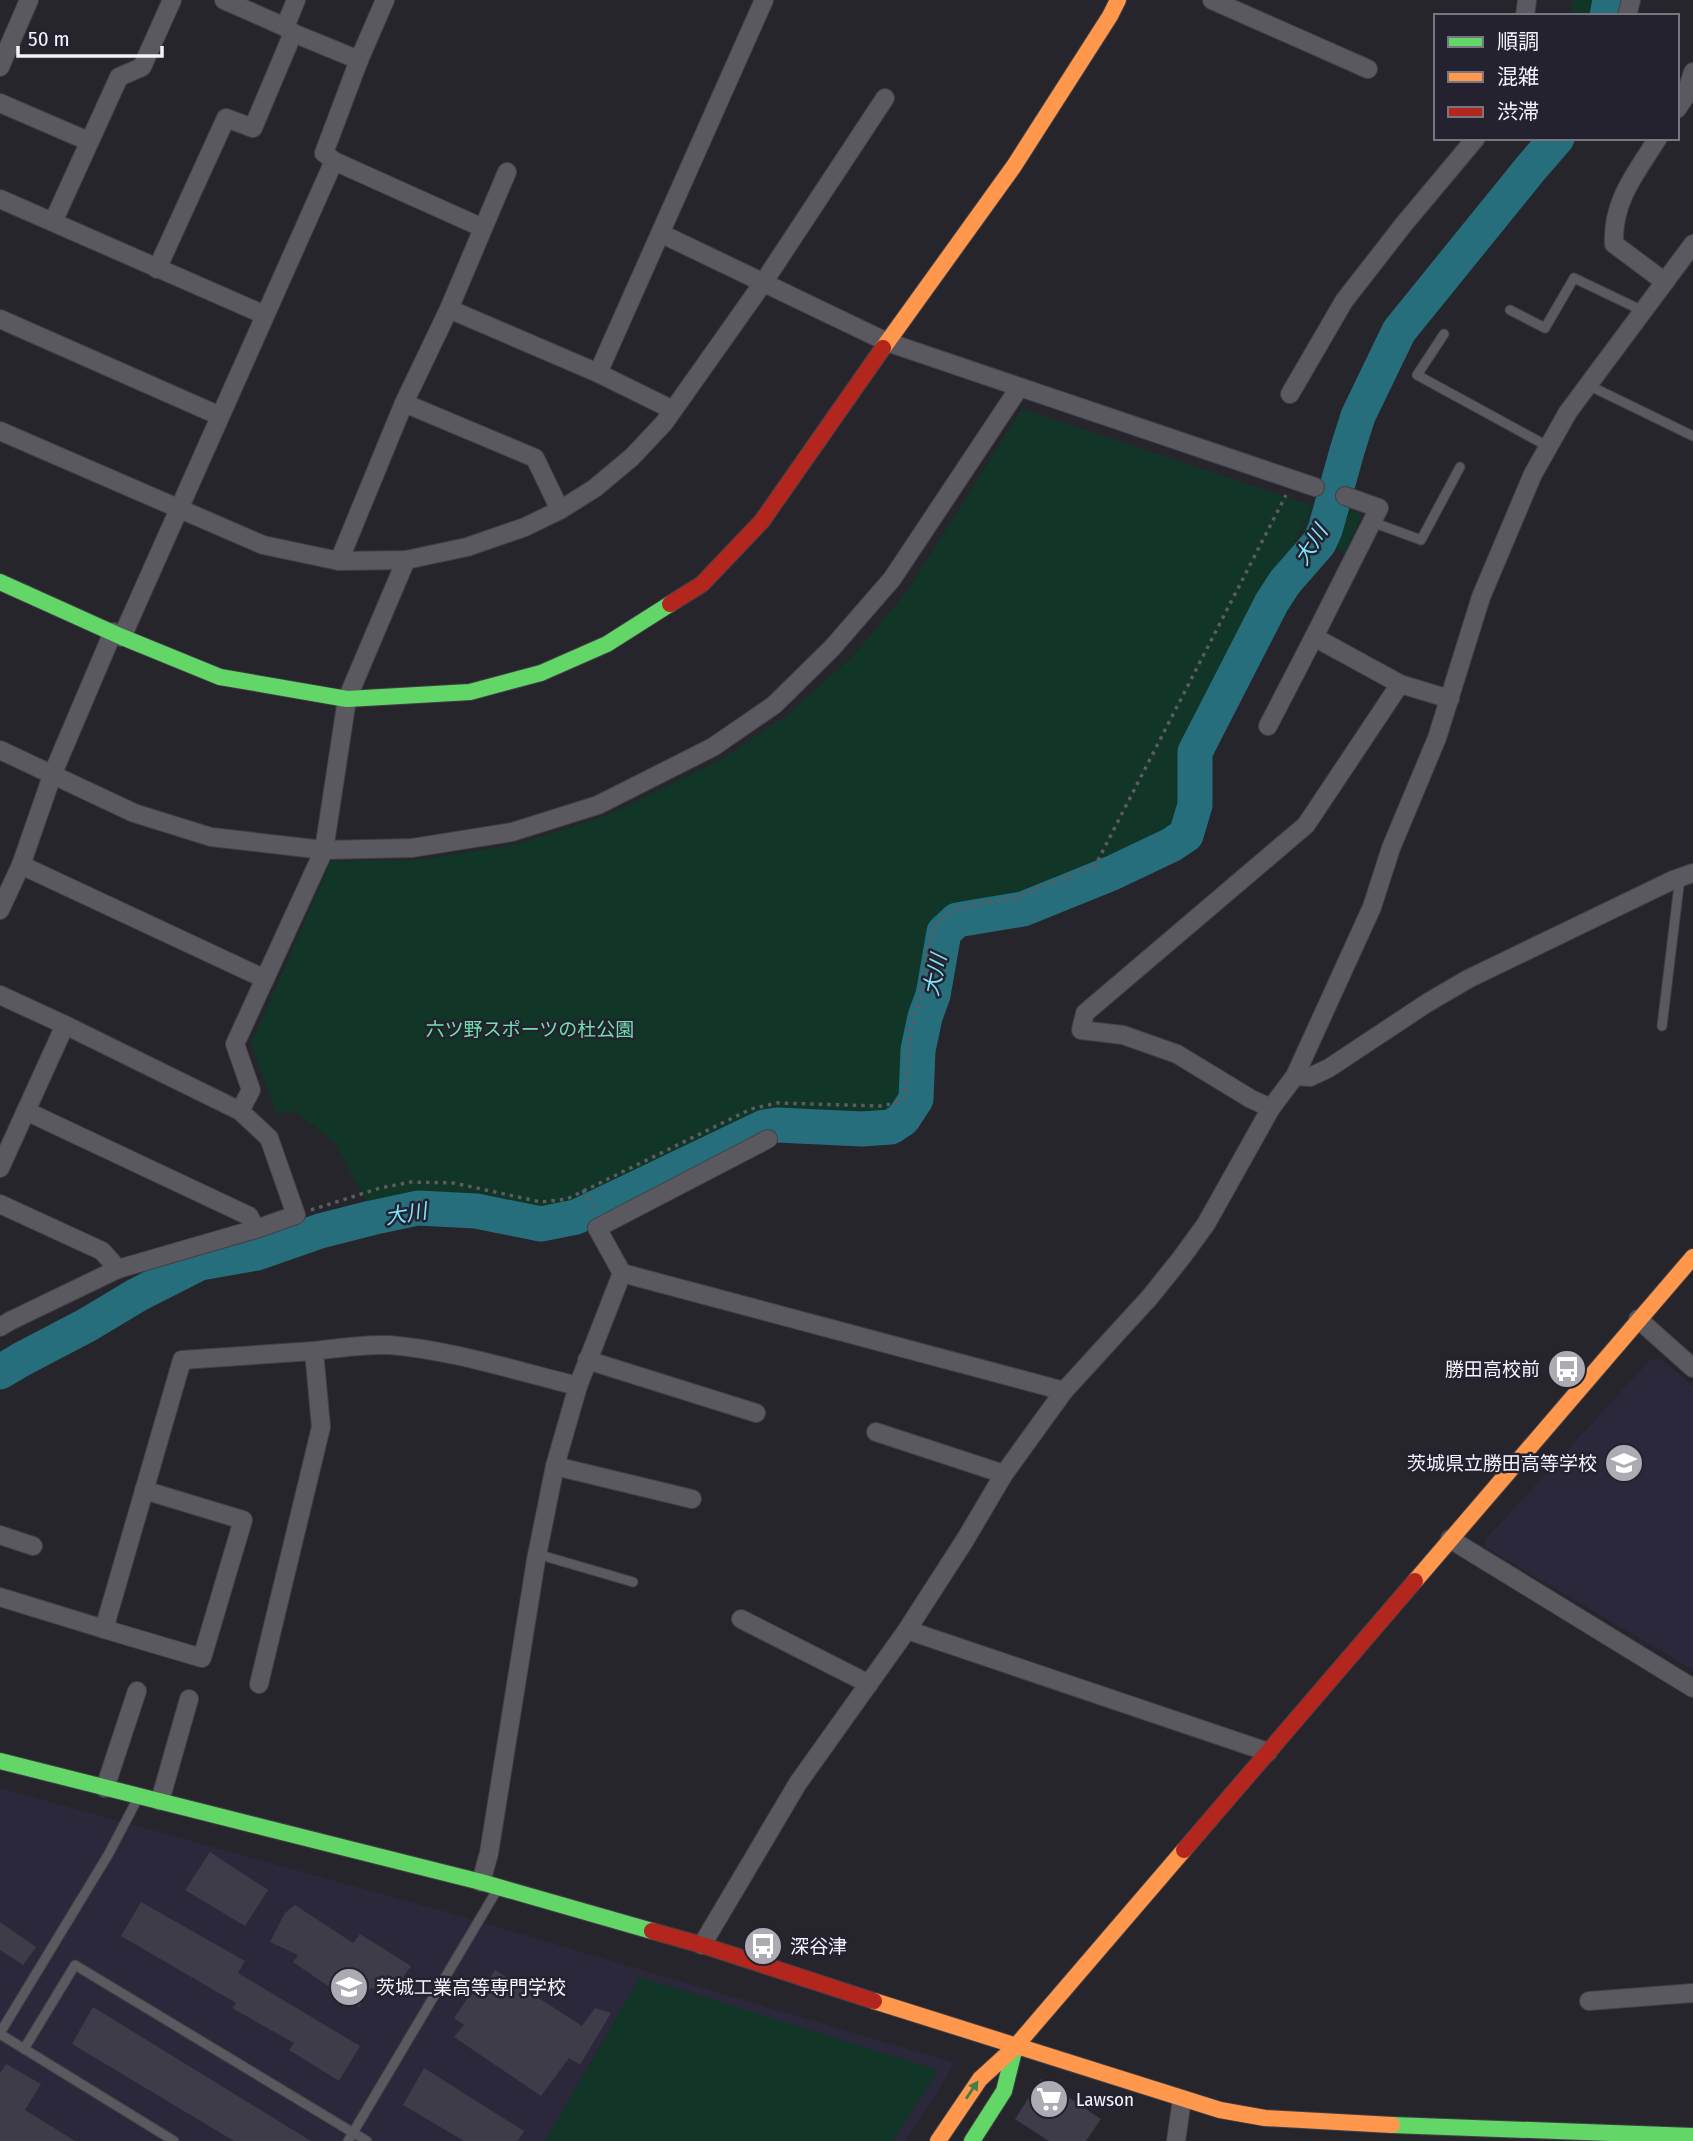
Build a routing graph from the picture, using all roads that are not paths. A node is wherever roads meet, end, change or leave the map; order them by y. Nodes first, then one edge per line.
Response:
1 (29, 0) edge
2 (172, 0) edge
3 (224, 0) edge
4 (296, 0) edge
5 (385, 0) edge
6 (764, 0) edge
7 (1118, 0) edge
8 (1212, 0) edge
9 (289, 30) junction
10 (359, 60) junction
11 (1, 62) edge
12 (1367, 69) dead end
13 (1693, 72) edge
14 (885, 98) dead end
15 (0, 103) edge
16 (1679, 106) edge
17 (1474, 140) edge
18 (1657, 140) edge
19 (88, 141) junction
20 (334, 161) junction
21 (507, 172) dead end
22 (0, 199) edge
23 (53, 222) junction
24 (483, 228) junction
25 (662, 234) junction
26 (1693, 244) edge
27 (158, 269) junction
28 (1665, 282) junction
29 (763, 283) junction
30 (449, 309) junction
31 (1510, 310) dead end
32 (1643, 311) junction
33 (265, 315) junction
34 (0, 319) edge
35 (1444, 334) dead end
36 (887, 342) junction
37 (598, 373) junction
38 (1588, 385) junction
39 (1019, 388) junction
40 (1290, 394) dead end
41 (404, 403) junction
42 (673, 410) junction
43 (220, 416) junction
44 (0, 430) edge
45 (1693, 436) edge
46 (1549, 447) junction
47 (1460, 467) dead end
48 (1315, 487) dead end
49 (1345, 496) dead end
50 (179, 508) junction
51 (560, 510) junction
52 (1372, 522) junction
53 (406, 560) junction
54 (339, 561) junction
55 (0, 582) edge
56 (118, 634) junction
57 (1314, 637) junction
58 (1400, 684) junction
59 (347, 699) junction
60 (1450, 699) junction
61 (1268, 726) dead end
62 (0, 750) edge
63 (53, 774) junction
64 (324, 850) junction
65 (21, 865) junction
66 (1686, 875) edge
67 (0, 910) edge
68 (265, 979) junction
69 (0, 995) edge
70 (65, 1025) junction
71 (1662, 1026) dead end
72 (1295, 1076) junction
73 (1271, 1108) junction
74 (26, 1111) junction
75 (240, 1111) junction
76 (768, 1139) dead end
77 (0, 1168) edge
78 (0, 1204) edge
79 (256, 1229) junction
80 (1693, 1257) edge
81 (118, 1269) junction
82 (622, 1273) junction
83 (1638, 1319) junction
84 (0, 1327) edge
85 (314, 1352) junction
86 (587, 1360) junction
87 (1693, 1368) edge
88 (578, 1386) junction
89 (1064, 1391) junction
90 (756, 1413) dead end
91 (876, 1432) dead end
92 (555, 1466) junction
93 (1004, 1474) junction
94 (144, 1490) junction
95 (692, 1499) dead end
96 (0, 1535) edge
97 (1450, 1539) junction
98 (33, 1546) dead end
99 (537, 1554) junction
100 (633, 1582) dead end
101 (0, 1597) edge
102 (741, 1619) dead end
103 (104, 1629) junction
104 (907, 1630) junction
105 (259, 1684) dead end
106 (869, 1684) junction
107 (1693, 1688) edge
108 (137, 1691) dead end
109 (189, 1699) dead end
110 (1268, 1752) junction
111 (0, 1761) edge
112 (105, 1787) junction
113 (139, 1796) junction
114 (160, 1801) junction
115 (481, 1882) junction
116 (498, 1888) junction
117 (702, 1945) junction
118 (1693, 1993) edge
119 (1589, 2001) dead end
120 (0, 2034) edge
121 (1015, 2047) junction
122 (24, 2049) junction
123 (1182, 2099) junction
124 (1596, 2136) edge
125 (1693, 2136) edge
126 (351, 2137) edge
127 (174, 2141) edge
128 (368, 2141) edge
129 (938, 2141) edge
130 (972, 2141) edge
131 (1176, 2141) edge

1 - 11 street
2 - 19 street
3 - 9 street
4 - 9 street
5 - 10 street
6 - 25 street
7 - 36 street
8 - 12 street
9 - 10 street
9 - 27 street
10 - 20 street
13 - 16 street
14 - 29 street
15 - 19 street
17 - 40 street
18 - 28 street
19 - 23 street
20 - 24 street
20 - 33 street
21 - 24 street
22 - 23 street
23 - 27 street
24 - 30 street
25 - 29 street
25 - 37 street
26 - 28 street
27 - 33 street
28 - 32 street
29 - 36 street
29 - 42 street
30 - 37 street
30 - 41 street
31 - 32 lane
32 - 38 street
33 - 43 street
34 - 43 street
35 - 46 lane
36 - 39 street
36 - 59 street
37 - 42 street
38 - 45 lane
38 - 46 street
39 - 48 street
39 - 64 street
41 - 51 street
41 - 54 street
42 - 51 street
43 - 50 street
44 - 50 street
46 - 60 street
47 - 52 lane
49 - 52 street
50 - 54 street
50 - 56 street
51 - 53 street
52 - 57 street
53 - 54 street
53 - 59 street
55 - 56 street
56 - 59 street
56 - 63 street
57 - 58 street
57 - 61 street
58 - 60 street
58 - 73 street
59 - 64 street
60 - 72 street
62 - 63 street
63 - 64 street
63 - 65 street
64 - 68 street
65 - 67 street
65 - 68 street
66 - 71 lane
66 - 72 street
68 - 75 street
69 - 70 street
70 - 74 street
70 - 75 street
72 - 73 street
73 - 89 street
74 - 77 street
74 - 79 street
75 - 79 street
76 - 82 street
78 - 81 street
79 - 81 street
80 - 83 street
81 - 84 street
82 - 86 street
82 - 89 street
83 - 87 street
83 - 97 street
85 - 88 street
85 - 94 street
85 - 105 street
86 - 88 street
86 - 90 street
88 - 92 street
89 - 93 street
91 - 93 street
92 - 95 street
92 - 99 street
93 - 104 street
94 - 103 street
94 - 103 street
96 - 98 street
97 - 107 street
97 - 110 street
99 - 100 lane
99 - 115 street
101 - 103 street
102 - 106 street
104 - 106 street
104 - 110 street
106 - 117 street
108 - 112 street
109 - 114 street
110 - 121 street
111 - 112 street
112 - 113 street
113 - 114 street
113 - 120 lane
114 - 115 street
115 - 116 street
116 - 117 street
116 - 126 lane
117 - 121 street
118 - 119 street
120 - 122 lane
121 - 123 street
129 -> 121 street
121 - 130 street
122 - 126 lane
122 - 127 lane
123 - 124 street
123 - 131 street
124 - 125 street
126 - 128 lane

